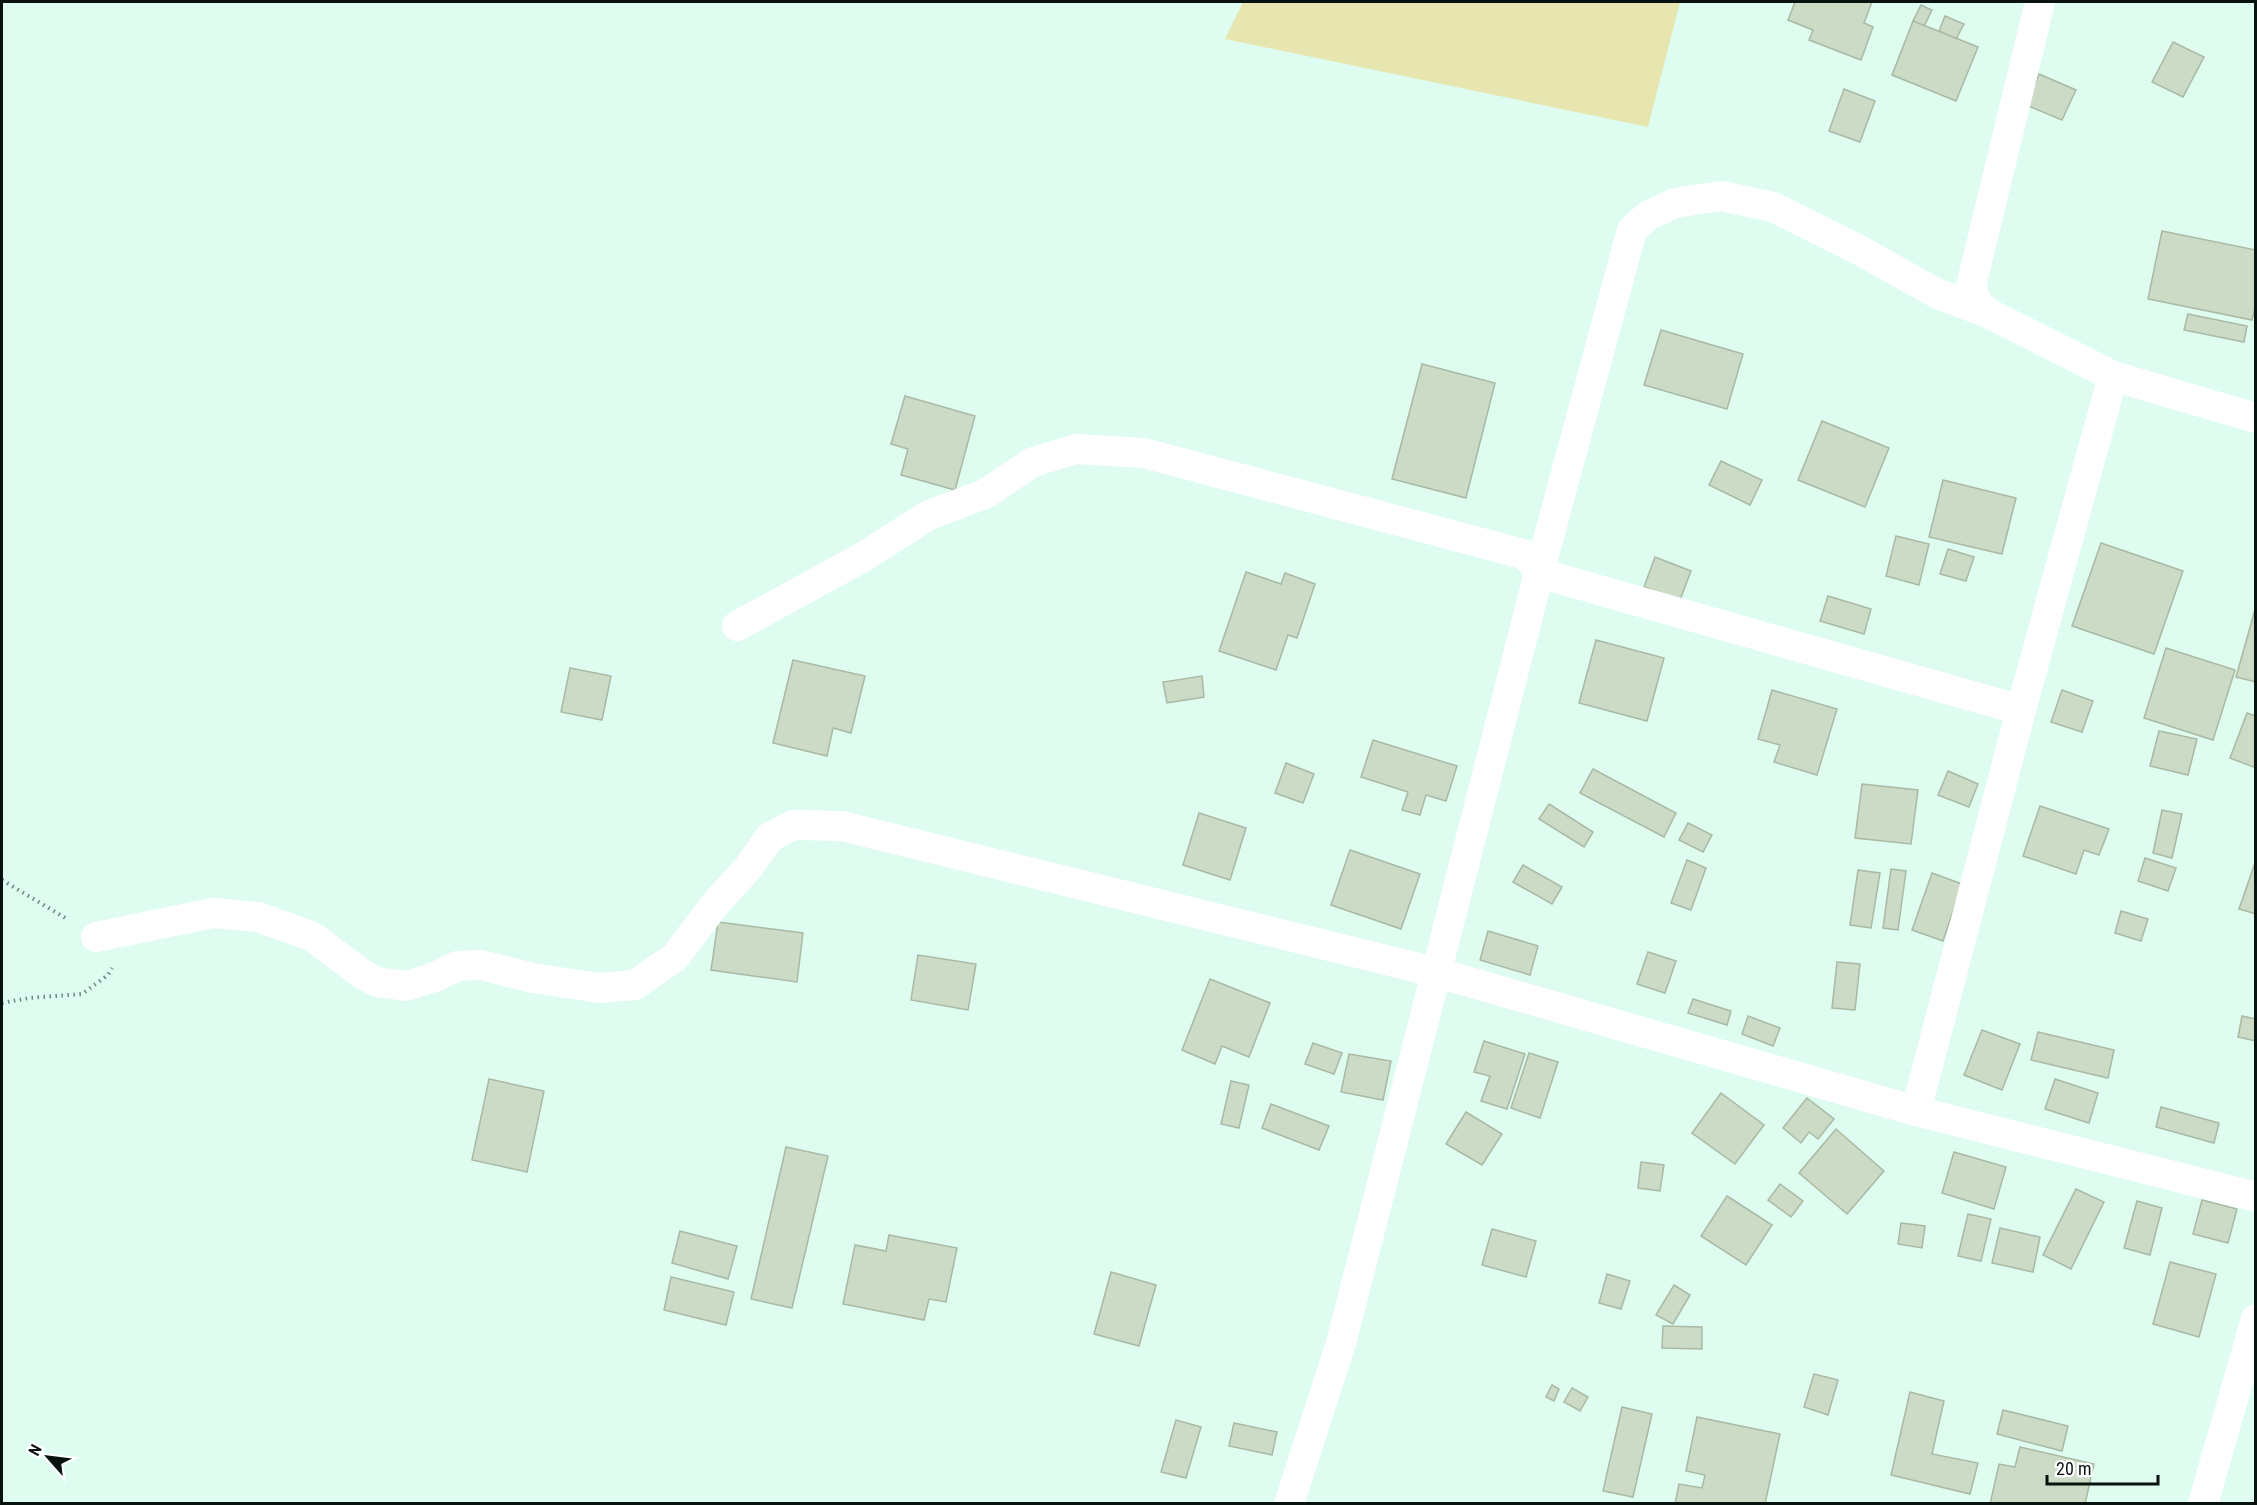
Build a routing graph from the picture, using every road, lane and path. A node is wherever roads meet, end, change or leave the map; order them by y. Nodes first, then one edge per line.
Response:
1 (2040, 2) edge
2 (1990, 314) junction
3 (2114, 376) junction
4 (2256, 418) edge
5 (1539, 573) junction
6 (737, 626) dead end
7 (2021, 710) junction
8 (2, 880) edge
9 (127, 931) junction
10 (96, 937) joint
11 (1435, 972) junction
12 (2, 1003) edge
13 (1916, 1111) junction
14 (2256, 1197) edge
15 (2256, 1319) edge
16 (1289, 1503) edge
17 (2203, 1503) edge

1 - 2 street
2 - 3 street
2 - 5 street
3 - 4 street
3 - 7 street
5 - 6 street
5 - 7 street
5 - 11 street
7 - 13 street
8 - 10 path
9 - 10 street
9 - 11 street
9 - 12 path
11 - 13 street
11 - 16 street
13 - 14 street
15 - 17 street

